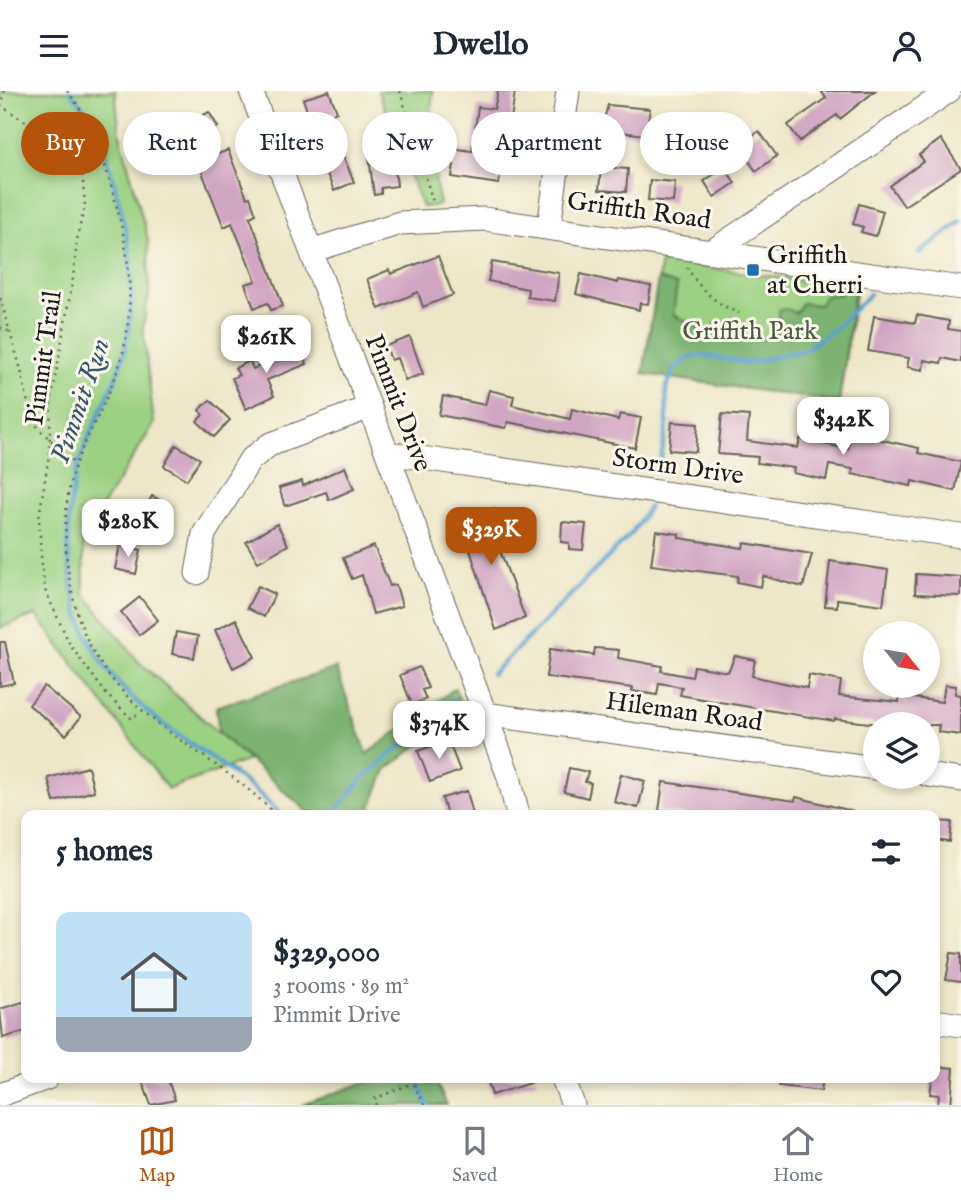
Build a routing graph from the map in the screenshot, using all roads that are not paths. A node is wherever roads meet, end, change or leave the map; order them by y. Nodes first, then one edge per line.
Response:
1 (251, 91) edge
2 (568, 91) edge
3 (949, 91) edge
4 (549, 227) junction
5 (714, 250) junction
6 (311, 251) junction
7 (961, 288) edge
8 (370, 407) junction
9 (387, 453) junction
10 (961, 536) edge
11 (197, 573) dead end
12 (485, 714) junction
13 (863, 766) edge
14 (940, 777) edge
15 (961, 780) edge
16 (517, 810) edge
17 (940, 1022) edge
18 (961, 1025) edge
19 (33, 1083) edge
20 (565, 1083) edge
21 (0, 1095) edge
22 (573, 1105) edge

1 - 6 street, Pimmit Drive
2 - 4 street
3 - 5 street
4 - 5 street, Griffith Road
4 - 6 street, Griffith Road
5 - 7 street, Griffith Road
6 - 8 street, Pimmit Drive
8 - 9 street, Pimmit Drive
8 - 11 street
9 - 10 street, Storm Drive
9 - 12 street, Pimmit Drive
12 - 13 street, Hileman Road
12 - 16 street, Pimmit Drive
14 - 15 street
17 - 18 street
19 - 21 street
20 - 22 street

